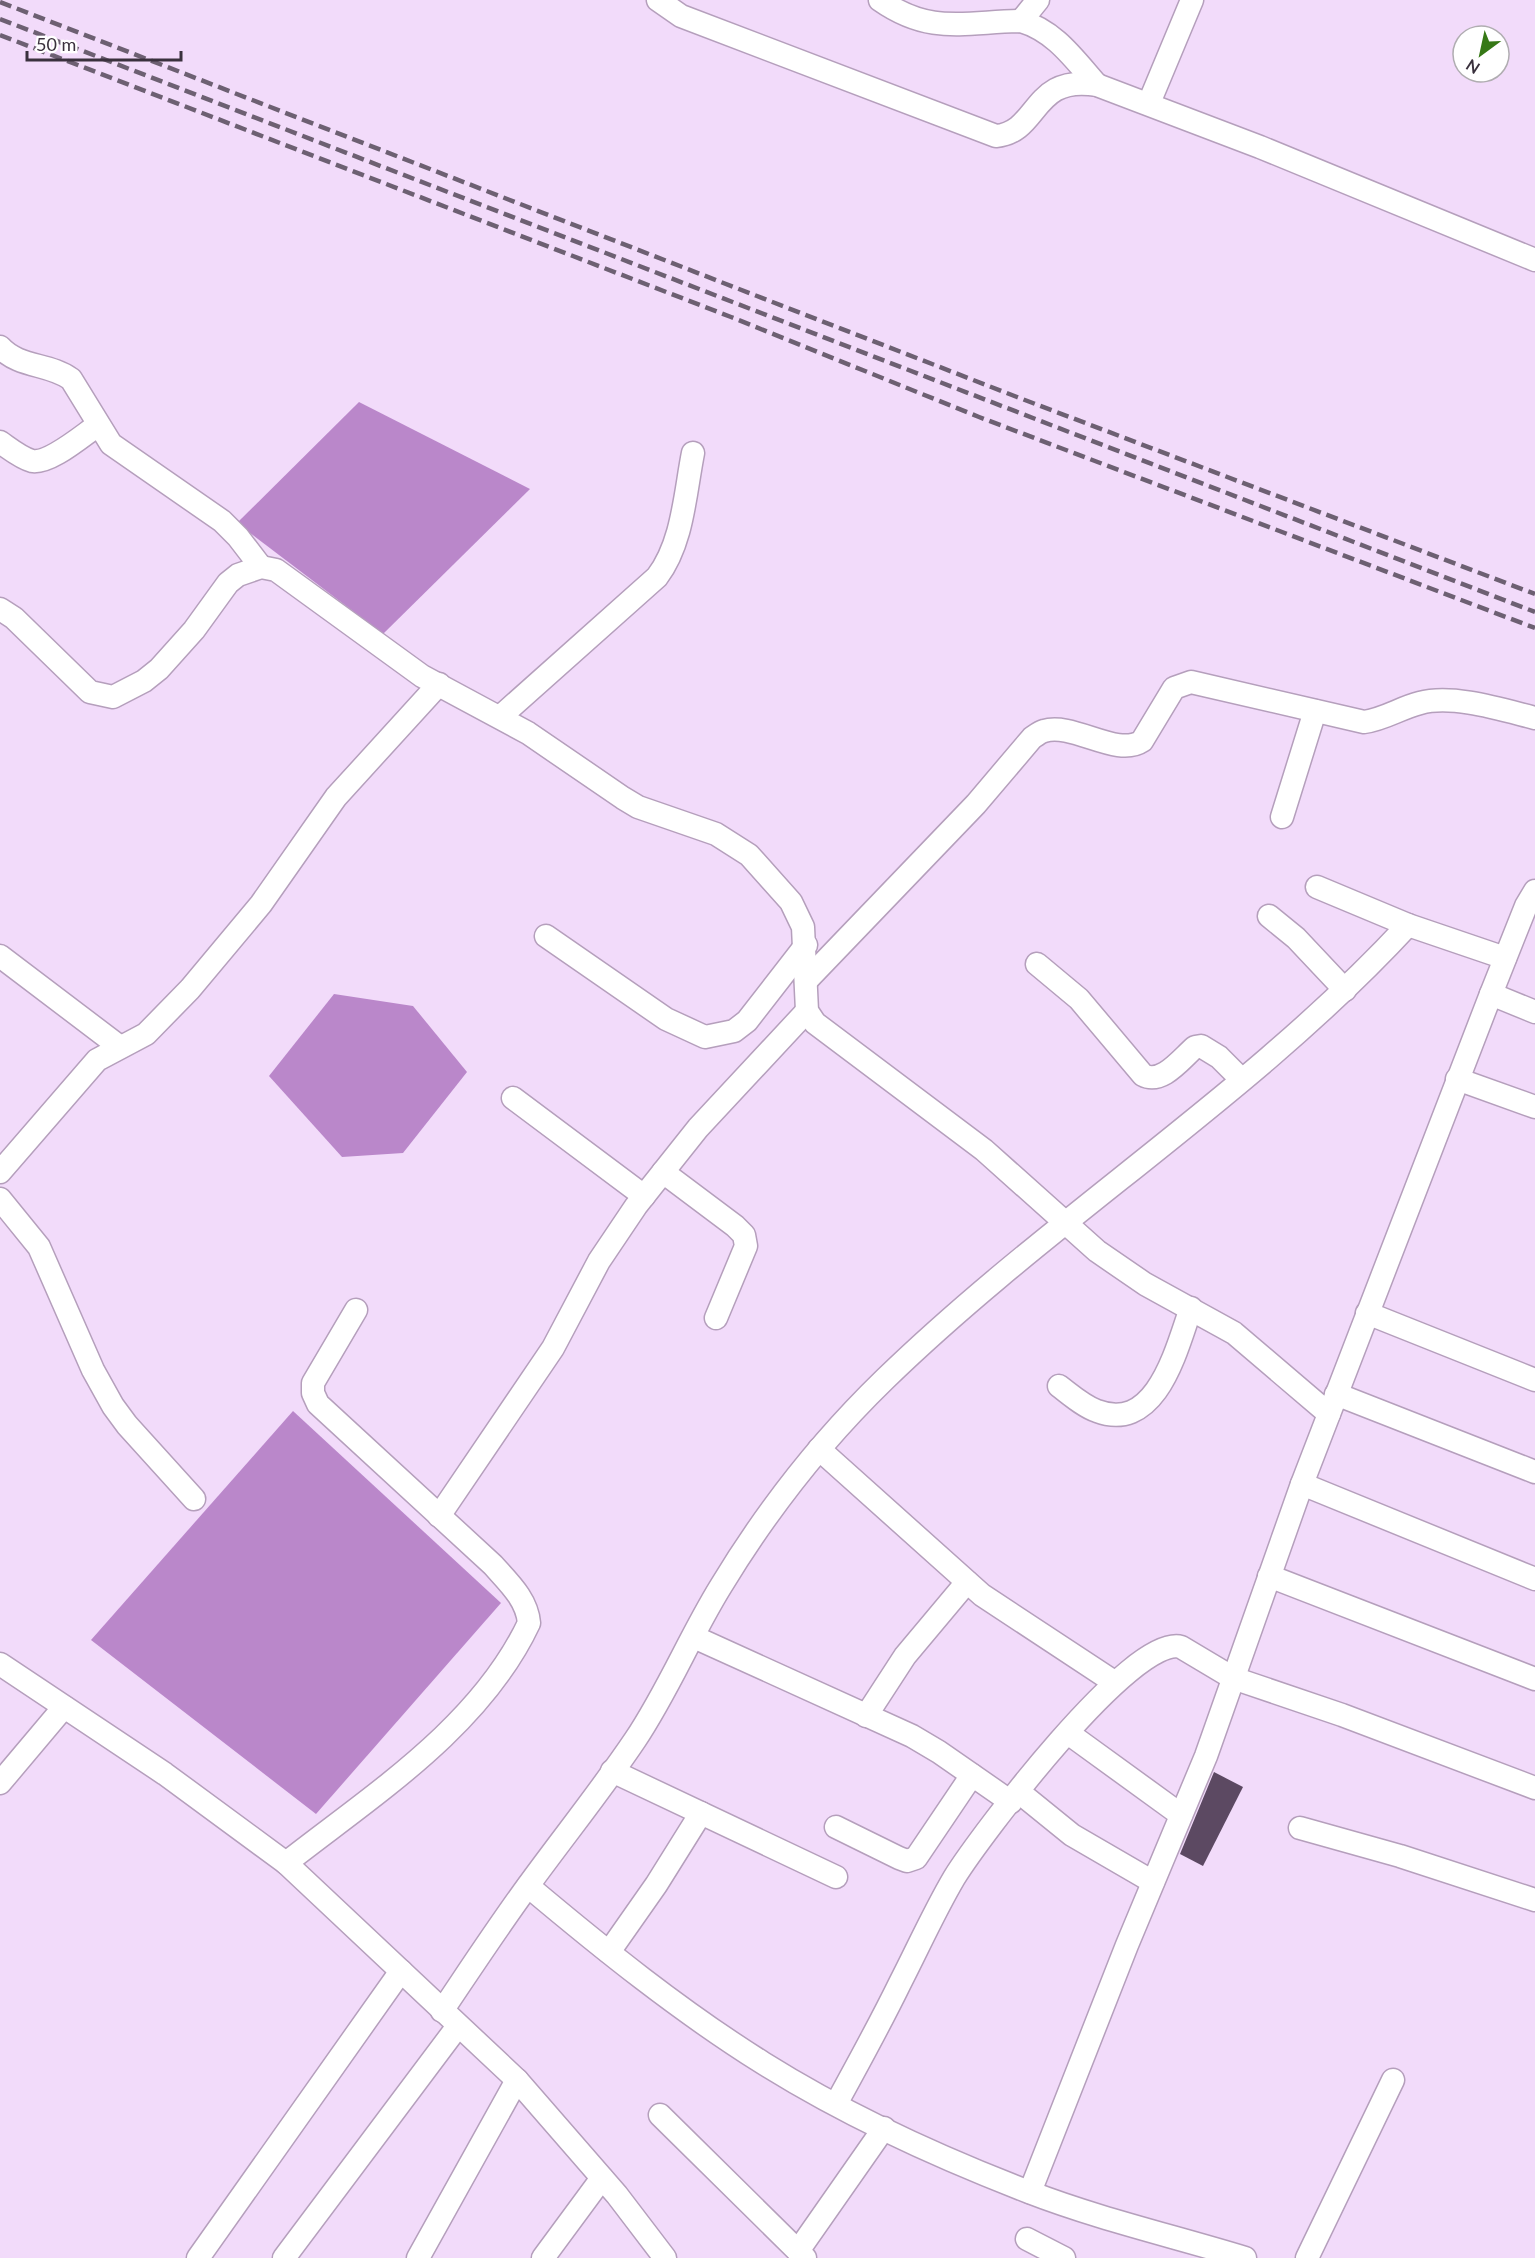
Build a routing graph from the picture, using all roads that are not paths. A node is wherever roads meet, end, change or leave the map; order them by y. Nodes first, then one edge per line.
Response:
1 (658, 0) edge
2 (879, 0) edge
3 (1192, 0) edge
4 (1036, 1) edge
5 (1021, 21) junction
6 (1096, 85) junction
7 (1149, 103) junction
8 (1535, 260) edge
9 (0, 347) edge
10 (98, 425) junction
11 (0, 442) edge
12 (693, 453) dead end
13 (261, 567) junction
14 (0, 609) edge
15 (439, 684) junction
16 (1315, 711) junction
17 (500, 717) junction
18 (1535, 718) edge
19 (1282, 817) dead end
20 (1317, 888) dead end
21 (1535, 891) edge
22 (1269, 916) dead end
23 (1408, 925) junction
24 (546, 936) dead end
25 (806, 945) junction
26 (0, 956) edge
27 (1505, 958) junction
28 (1037, 964) dead end
29 (806, 981) junction
30 (1345, 990) junction
31 (1491, 994) junction
32 (807, 1011) junction
33 (1535, 1012) edge
34 (120, 1047) junction
35 (1241, 1079) junction
36 (1457, 1079) junction
37 (513, 1098) dead end
38 (1535, 1107) edge
39 (0, 1172) edge
40 (663, 1172) junction
41 (644, 1197) junction
42 (0, 1199) edge
43 (1065, 1223) junction
44 (1191, 1308) junction
45 (356, 1310) dead end
46 (1367, 1313) junction
47 (716, 1318) dead end
48 (1535, 1380) edge
49 (1059, 1386) dead end
50 (1333, 1404) junction
51 (819, 1449) junction
52 (1535, 1472) edge
53 (1302, 1484) junction
54 (194, 1499) dead end
55 (440, 1516) junction
56 (1269, 1576) junction
57 (1535, 1579) edge
58 (967, 1582) junction
59 (694, 1637) junction
60 (0, 1664) edge
61 (1233, 1678) junction
62 (1535, 1679) edge
63 (1114, 1682) junction
64 (64, 1707) junction
65 (866, 1716) junction
66 (1068, 1733) junction
67 (612, 1771) junction
68 (972, 1775) junction
69 (0, 1783) edge
70 (1535, 1788) edge
71 (1015, 1797) junction
72 (701, 1813) junction
73 (1181, 1815) junction
74 (836, 1827) dead end
75 (1300, 1828) dead end
76 (286, 1863) junction
77 (836, 1877) dead end
78 (1154, 1882) junction
79 (528, 1886) junction
80 (1535, 1900) edge
81 (609, 1952) junction
82 (401, 1971) junction
83 (450, 2018) junction
84 (517, 2080) junction
85 (1393, 2080) dead end
86 (836, 2104) junction
87 (660, 2115) dead end
88 (884, 2128) junction
89 (602, 2178) junction
90 (1030, 2192) junction
91 (1027, 2239) dead end
92 (802, 2254) edge
93 (198, 2258) edge
94 (284, 2258) edge
95 (418, 2258) edge
96 (543, 2258) edge
97 (665, 2258) edge
98 (1064, 2258) edge
99 (1245, 2258) edge
100 (1307, 2258) edge

1 - 6 street
2 - 5 street
3 - 7 street
4 - 5 street
5 - 6 street
6 - 7 street
7 - 8 street
9 - 10 street
10 - 11 street
10 - 13 street
12 - 17 street
13 - 14 street
13 - 15 street
15 - 17 street
15 - 34 street
16 - 18 street
16 - 19 street
16 - 29 street
17 - 25 street
20 - 23 street
21 - 27 street
22 - 30 street
23 - 27 street
23 - 30 street
24 - 25 street
25 - 29 street
26 - 34 street
27 - 31 street
28 - 35 street
29 - 32 street
30 - 35 street
31 - 33 street
31 - 36 street
32 - 40 street
32 - 43 street
34 - 39 street
35 - 43 street
36 - 38 street
36 - 46 street
37 - 41 street
40 - 41 street
40 - 47 street
41 - 55 street
42 - 54 street
43 - 44 street
43 - 51 street
44 - 49 street
44 - 50 street
45 - 55 street
46 - 48 street
46 - 50 street
50 - 52 street
50 - 53 street
51 - 58 street
51 - 59 street
53 - 56 street
53 - 57 street
55 - 76 street
56 - 61 street
56 - 62 street
58 - 63 street
58 - 65 street
59 - 65 street
59 - 67 street
60 - 64 street
61 - 63 street
61 - 70 street
61 - 73 street
63 - 66 street
64 - 69 street
64 - 76 street
65 - 68 street
66 - 71 street
66 - 73 street
67 - 72 street
67 - 79 street
68 - 71 street
68 - 74 street
71 - 78 street
71 - 86 street
72 - 77 street
72 - 81 street
73 - 78 street
75 - 80 street
76 - 82 street
78 - 90 street
79 - 81 street
79 - 83 street
81 - 86 street
82 - 83 street
82 - 93 street
83 - 84 street
83 - 94 street
84 - 89 street
84 - 95 street
85 - 100 street
86 - 88 street
87 - 92 street
88 - 90 street
88 - 92 street
89 - 96 street
89 - 97 street
90 - 99 street
91 - 98 street

